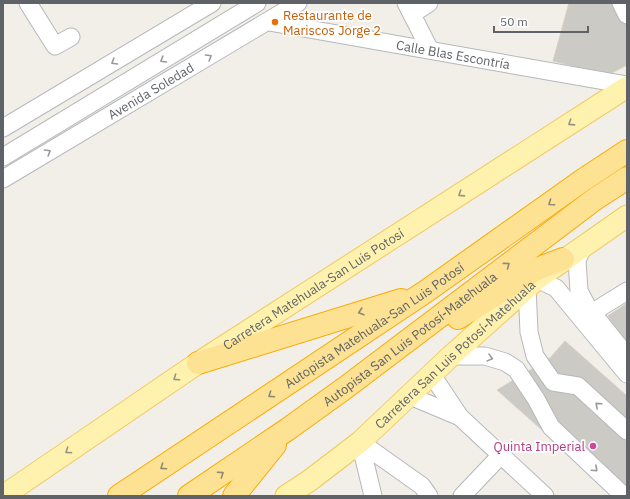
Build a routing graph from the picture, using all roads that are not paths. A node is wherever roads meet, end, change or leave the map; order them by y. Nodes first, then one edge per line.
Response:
1 (28, 3) edge
2 (212, 3) edge
3 (257, 3) edge
4 (298, 3) edge
5 (429, 3) edge
6 (409, 8) edge
7 (269, 22) junction
8 (172, 28) junction
9 (71, 37) dead end
10 (186, 46) junction
11 (430, 50) junction
12 (590, 79) junction
13 (627, 86) edge
14 (598, 106) junction
15 (3, 128) edge
16 (3, 134) edge
17 (627, 151) edge
18 (8, 154) edge
19 (24, 167) junction
20 (627, 178) edge
21 (3, 179) edge
22 (627, 216) edge
23 (584, 245) junction
24 (563, 259) junction
25 (532, 283) junction
26 (627, 291) edge
27 (425, 292) junction
28 (593, 312) junction
29 (451, 356) junction
30 (535, 356) junction
31 (627, 356) edge
32 (198, 363) junction
33 (516, 369) junction
34 (627, 374) edge
35 (432, 375) junction
36 (345, 388) junction
37 (410, 396) junction
38 (460, 417) junction
39 (288, 429) junction
40 (627, 431) edge
41 (360, 442) junction
42 (500, 456) junction
43 (3, 496) edge
44 (119, 496) edge
45 (188, 496) edge
46 (234, 496) edge
47 (286, 496) edge
48 (373, 496) edge
49 (429, 496) edge
50 (462, 496) edge
51 (545, 496) edge
52 (624, 496) edge

1 - 9 street
2 - 8 street
3 - 10 street, Avenida Soledad
4 - 7 street, Avenida Soledad
5 - 6 street
6 - 11 street
7 - 11 street, Calle Blas Escontría
19 -> 7 street, Avenida Soledad
8 - 10 street
8 -> 15 street
10 -> 18 street, Avenida Soledad
11 - 12 street, Calle Blas Escontría
12 - 13 street, Calle Blas Escontría
12 - 14 street
13 - 14 main road, Carretera Matehuala-San Luis Potosí
14 -> 32 main road, Carretera Matehuala-San Luis Potosí
16 - 18 street
17 -> 27 highway, Autopista Matehuala-San Luis Potosí
18 - 19 street
19 - 21 street, Avenida Soledad
36 -> 20 highway, Autopista San Luis Potosí-Matehuala
22 - 23 main road, Carretera San Luis Potosí-Matehuala
23 - 24 main road, Carretera San Luis Potosí-Matehuala
23 - 28 street
24 - 25 main road, Carretera San Luis Potosí-Matehuala
24 - 36 highway
25 - 29 main road, Carretera San Luis Potosí-Matehuala
25 - 30 street
25 - 34 street
26 - 28 street
27 -> 32 highway
27 -> 44 highway, Autopista Matehuala-San Luis Potosí
28 - 31 street
29 -> 33 street
29 - 35 main road, Carretera San Luis Potosí-Matehuala
30 - 33 street
40 -> 30 street
32 -> 43 main road, Carretera Matehuala-San Luis Potosí
33 -> 52 street
35 - 37 main road, Carretera San Luis Potosí-Matehuala
35 - 38 street
36 - 39 highway, Autopista San Luis Potosí-Matehuala
37 - 38 street
37 - 41 main road, Carretera San Luis Potosí-Matehuala
38 - 42 street
45 -> 39 highway, Autopista San Luis Potosí-Matehuala
39 - 46 highway
41 - 47 main road, Carretera San Luis Potosí-Matehuala
41 - 48 street
41 - 49 street
42 - 50 street
42 - 51 street

